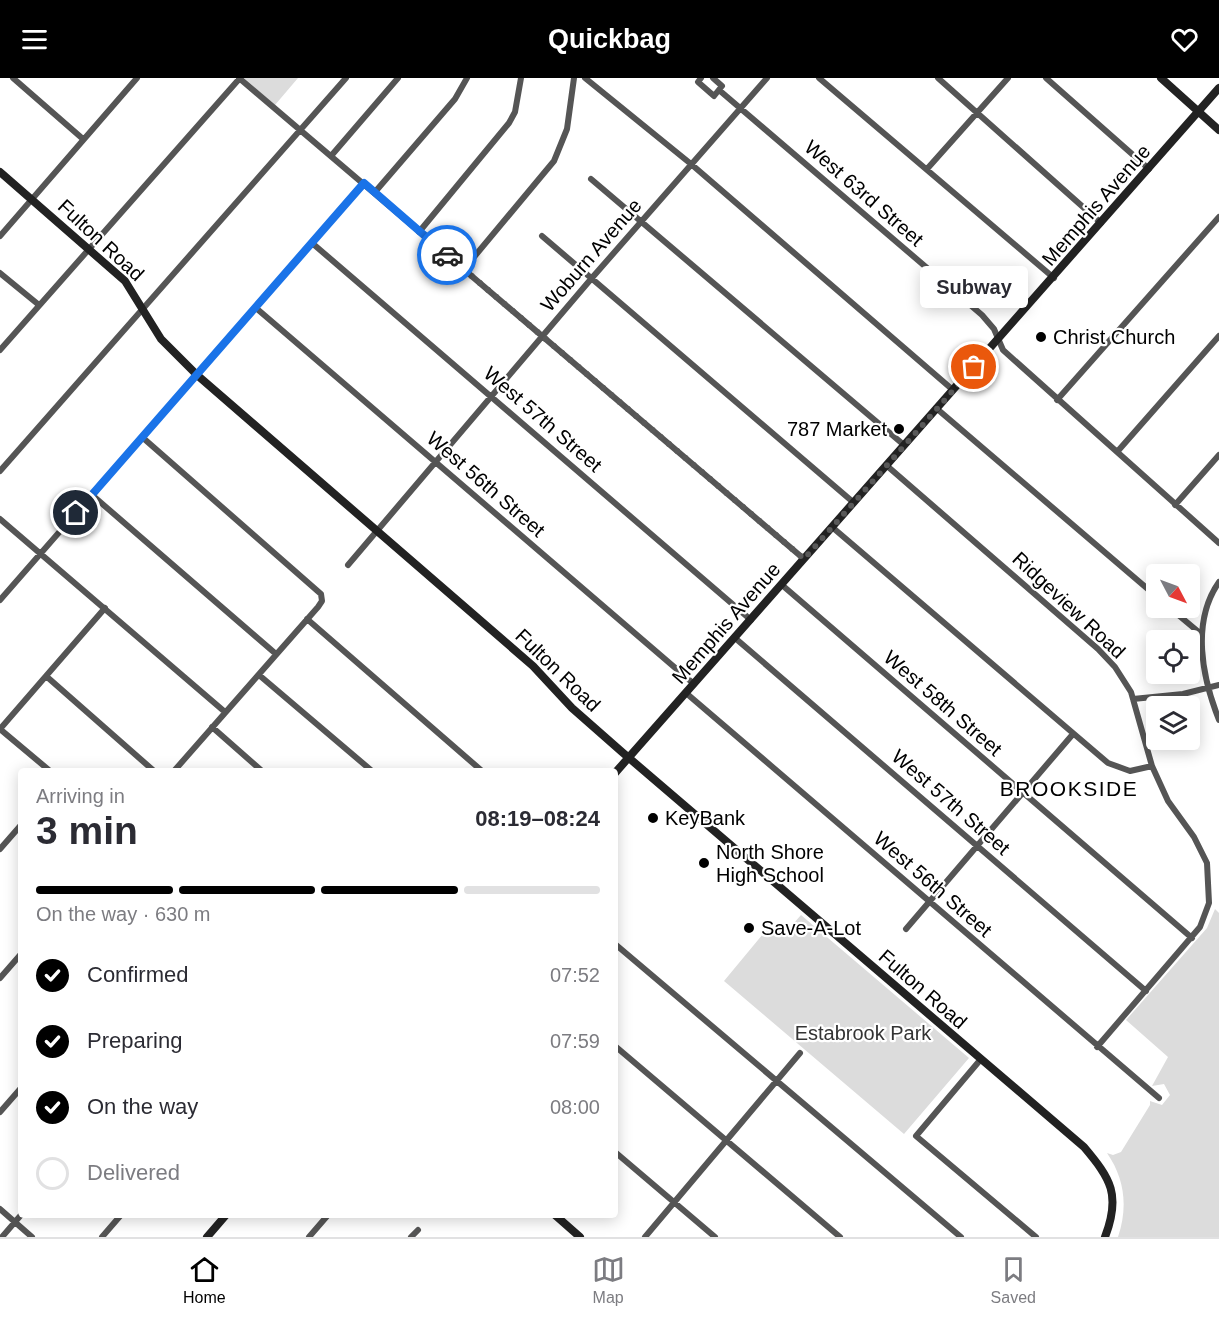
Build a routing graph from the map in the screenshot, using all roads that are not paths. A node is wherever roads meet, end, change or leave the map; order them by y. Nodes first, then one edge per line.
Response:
1 (13, 78) edge
2 (125, 78) edge
3 (137, 78) edge
4 (240, 78) edge
5 (346, 78) edge
6 (398, 78) edge
7 (467, 78) edge
8 (521, 78) edge
9 (574, 78) edge
10 (585, 78) edge
11 (701, 78) edge
12 (713, 78) edge
13 (767, 78) edge
14 (819, 78) edge
15 (938, 78) edge
16 (1008, 78) edge
17 (1046, 78) edge
18 (1161, 78) edge
19 (132, 84) junction
20 (1219, 88) edge
21 (719, 90) junction
22 (740, 109) junction
23 (1198, 112) junction
24 (977, 113) junction
25 (301, 130) junction
26 (1219, 130) edge
27 (83, 139) junction
28 (331, 156) junction
29 (691, 164) junction
30 (927, 169) junction
31 (1149, 169) junction
32 (0, 172) edge
33 (591, 179) dead end
34 (364, 183) junction
35 (375, 192) junction
36 (31, 200) junction
37 (1219, 217) edge
38 (640, 222) junction
39 (1101, 223) junction
40 (419, 232) junction
41 (0, 236) edge
42 (542, 236) dead end
43 (312, 243) junction
44 (89, 249) junction
45 (464, 269) junction
46 (0, 273) edge
47 (1054, 278) junction
48 (591, 279) junction
49 (39, 305) junction
50 (144, 308) junction
51 (256, 308) junction
52 (1219, 336) edge
53 (542, 337) junction
54 (997, 342) junction
55 (0, 350) edge
56 (197, 375) junction
57 (953, 390) junction
58 (492, 397) junction
59 (1058, 400) junction
60 (936, 408) junction
61 (142, 437) junction
62 (904, 445) junction
63 (1117, 452) junction
64 (1219, 456) edge
65 (436, 463) junction
66 (886, 465) junction
67 (0, 471) edge
68 (92, 495) junction
69 (853, 502) junction
70 (1175, 505) junction
71 (0, 519) edge
72 (832, 528) junction
73 (377, 531) junction
74 (1219, 543) edge
75 (41, 553) junction
76 (804, 559) junction
77 (348, 565) dead end
78 (1219, 582) edge
79 (782, 585) junction
80 (1146, 587) edge
81 (0, 600) edge
82 (105, 608) junction
83 (1182, 618) edge
84 (307, 620) junction
85 (751, 620) junction
86 (1201, 634) junction
87 (735, 638) junction
88 (276, 654) junction
89 (259, 675) junction
90 (46, 676) junction
91 (694, 684) junction
92 (1219, 685) edge
93 (1209, 688) junction
94 (686, 693) junction
95 (1133, 699) junction
96 (225, 712) junction
97 (1219, 720) edge
98 (212, 727) junction
99 (0, 729) edge
100 (1073, 734) junction
101 (629, 758) junction
102 (1152, 766) junction
103 (46, 768) edge
104 (151, 768) edge
105 (177, 768) edge
106 (259, 768) edge
107 (368, 768) edge
108 (479, 768) edge
109 (618, 771) edge
110 (1022, 792) junction
111 (18, 828) edge
112 (977, 846) junction
113 (0, 849) edge
114 (928, 902) junction
115 (906, 929) dead end
116 (1192, 938) junction
117 (618, 947) edge
118 (18, 957) edge
119 (0, 978) edge
120 (1146, 992) junction
121 (1097, 1047) junction
122 (618, 1049) edge
123 (800, 1053) dead end
124 (981, 1059) junction
125 (777, 1081) junction
126 (18, 1091) edge
127 (1159, 1098) dead end
128 (0, 1112) edge
129 (726, 1141) junction
130 (618, 1155) edge
131 (675, 1203) junction
132 (0, 1209) edge
133 (18, 1218) edge
134 (119, 1218) edge
135 (223, 1218) edge
136 (325, 1218) edge
137 (558, 1218) edge
138 (15, 1222) junction
139 (418, 1230) dead end
140 (2, 1237) edge
141 (32, 1237) edge
142 (102, 1237) edge
143 (207, 1237) edge
144 (309, 1237) edge
145 (411, 1237) edge
146 (580, 1237) edge
147 (645, 1237) edge
148 (715, 1237) edge
149 (840, 1237) edge
150 (961, 1237) edge
151 (1036, 1237) edge
152 (1105, 1237) edge

1 - 27 street
2 - 19 street
3 - 19 street
4 - 25 street
4 - 44 street
5 - 25 street
6 - 28 street
7 - 35 street
8 - 40 street
9 - 45 street
10 - 29 street
11 - 21 street, West 63rd Street
12 - 21 street, West 63rd Street
13 - 22 street, Woburn Avenue
14 - 30 street
15 - 24 street
16 - 24 street
17 - 31 street
18 - 23 main road
19 - 27 street
20 - 23 main road, Memphis Avenue
21 - 22 street, West 63rd Street
22 - 29 street, Woburn Avenue
22 - 54 street, West 63rd Street
23 - 26 main road
23 - 31 main road, Memphis Avenue
24 - 30 street
24 - 39 street
25 - 28 street
25 - 50 street
27 - 36 street
28 - 34 street
29 - 38 street, Woburn Avenue
29 - 57 street
30 - 47 street
31 - 39 main road, Memphis Avenue
32 - 36 main road, Fulton Road
33 - 38 street
34 - 35 street
34 - 43 street
35 - 40 street
36 - 41 street
36 - 44 main road, Fulton Road
37 - 59 street
38 - 48 street, Woburn Avenue
38 - 62 street
39 - 47 main road, Memphis Avenue
40 - 45 street
42 - 48 street
43 - 51 street
43 - 58 street, West 57th Street
44 - 49 street
44 - 50 main road, Fulton Road
45 - 53 street
46 - 49 street
47 - 54 main road, Memphis Avenue
48 - 53 street, Woburn Avenue
48 - 69 street
49 - 55 street
50 - 56 main road, Fulton Road
50 - 67 street
51 - 56 street
51 - 65 street, West 56th Street
52 - 63 street
53 - 58 street, Woburn Avenue
53 - 76 street
54 - 57 main road, Memphis Avenue
54 - 59 street, West 63rd Street
56 - 61 street
56 - 73 main road, Fulton Road
57 - 60 main road, Memphis Avenue
58 - 65 street, Woburn Avenue
58 - 85 street, West 57th Street
59 - 63 street, West 63rd Street
60 - 62 main road, Memphis Avenue
60 - 80 street
61 - 68 street
61 - 84 street
62 - 66 main road, Memphis Avenue
63 - 70 street, West 63rd Street
64 - 70 street
65 - 73 street, Woburn Avenue
65 - 91 street, West 56th Street
66 - 69 main road, Memphis Avenue
66 - 95 street, Ridgeview Road
68 - 75 street
68 - 88 street
69 - 72 main road, Memphis Avenue
70 - 74 street, West 63rd Street
71 - 75 street
72 - 76 main road, Memphis Avenue
72 - 100 street
73 - 77 street, Woburn Avenue
73 - 101 main road, Fulton Road
75 - 81 street
75 - 82 street
76 - 79 main road, Memphis Avenue
78 - 86 street
79 - 85 main road, Memphis Avenue
79 - 110 street, West 58th Street
82 - 90 street
82 - 96 street
83 - 86 street
84 - 88 street
84 - 108 street
85 - 87 main road, Memphis Avenue
86 - 93 street
87 - 91 main road, Memphis Avenue
87 - 112 street, West 57th Street
88 - 89 street
89 - 96 street
89 - 107 street
90 - 99 street
90 - 104 street
91 - 94 main road, Memphis Avenue
92 - 93 street
93 - 95 street
93 - 97 street
94 - 101 main road, Memphis Avenue
94 - 114 street, West 56th Street
95 - 102 street, Ridgeview Road
96 - 98 street
98 - 105 street
98 - 106 street
99 - 103 street
100 - 102 street
100 - 110 street
101 - 109 main road, Memphis Avenue
101 - 124 main road, Fulton Road
102 - 116 street, Ridgeview Road
110 - 112 street
110 - 116 street, West 58th Street
111 - 113 street
112 - 114 street
112 - 120 street, West 57th Street
114 - 115 street
114 - 121 street, West 56th Street
116 - 120 street, Ridgeview Road
117 - 125 street
118 - 119 street
120 - 121 street, Ridgeview Road
121 - 127 street, West 56th Street
122 - 129 street
123 - 125 street
124 - 151 street
124 - 152 main road, Fulton Road
125 - 129 street
125 - 150 street
126 - 128 street
129 - 131 street
129 - 149 street
130 - 131 street
131 - 147 street
131 - 148 street
132 - 138 street
133 - 138 street
134 - 142 street
135 - 143 main road
136 - 144 street
137 - 146 main road
138 - 140 street
138 - 141 street
139 - 145 street

